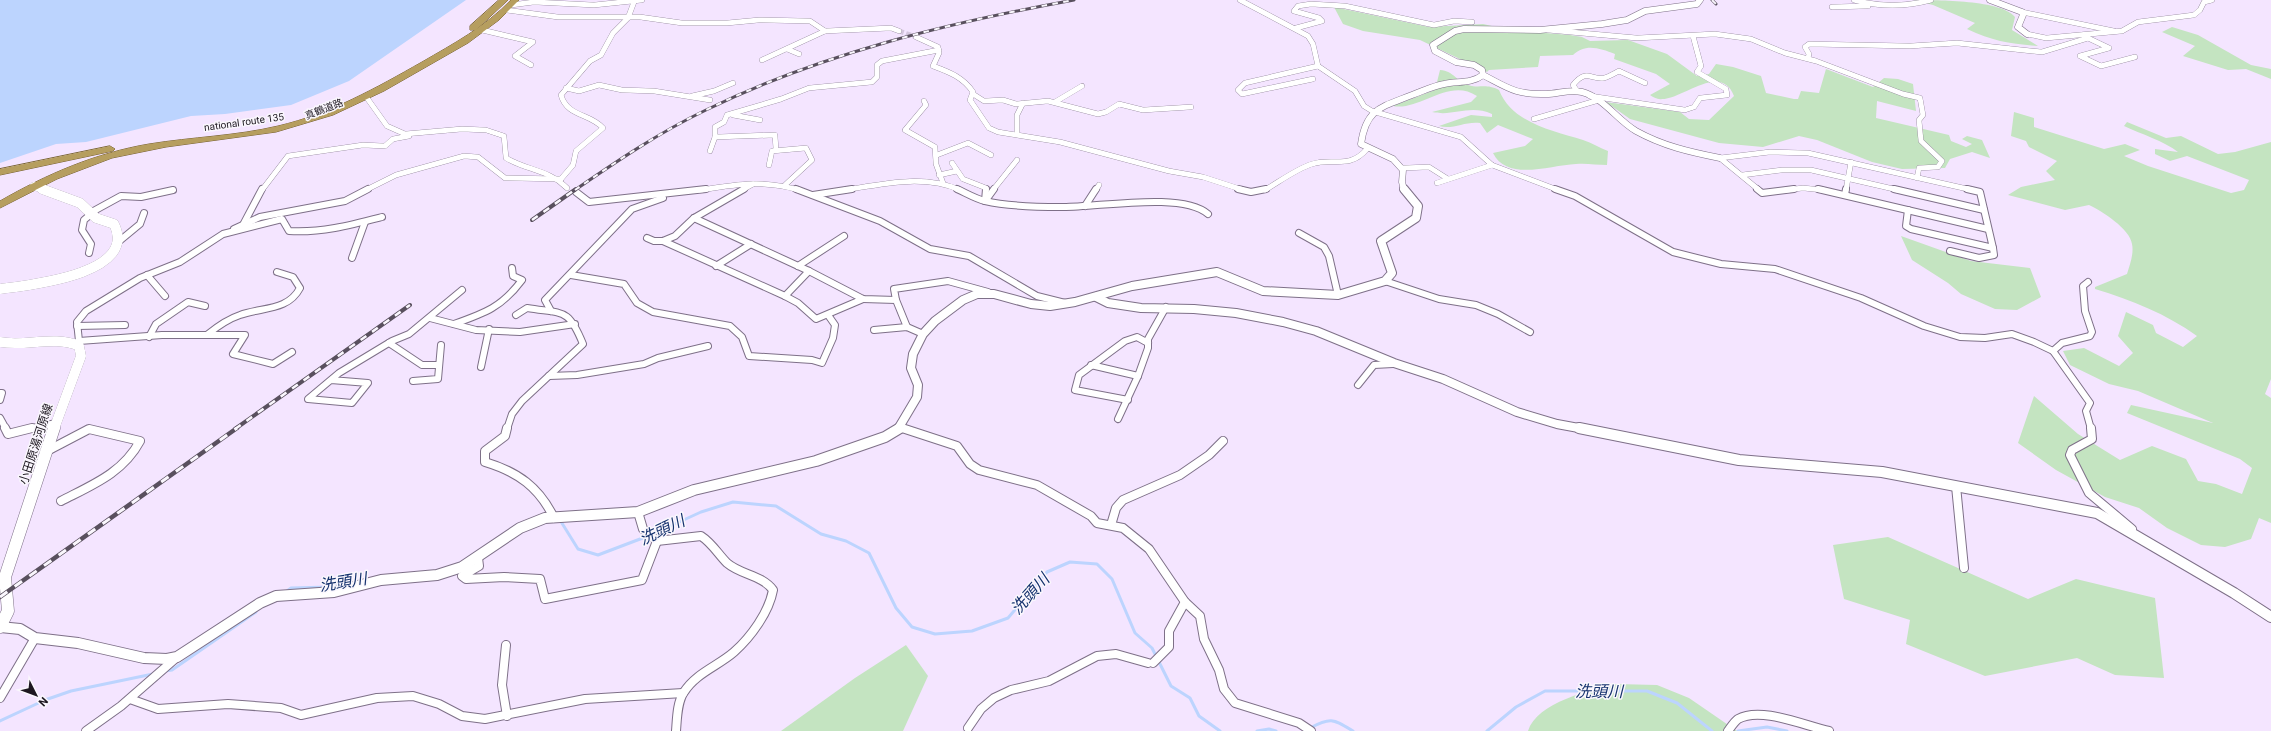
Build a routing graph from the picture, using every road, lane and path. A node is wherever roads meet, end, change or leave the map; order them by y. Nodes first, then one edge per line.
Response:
1 (642, 0) edge
2 (1240, 0) edge
3 (1700, 0) edge
4 (1854, 0) edge
5 (1930, 0) edge
6 (1990, 0) edge
7 (2212, 0) edge
8 (634, 2) junction
9 (509, 4) edge
10 (1874, 6) junction
11 (1832, 8) dead end
12 (2022, 12) junction
13 (628, 18) junction
14 (1472, 22) dead end
15 (1296, 28) junction
16 (482, 30) junction
17 (1540, 30) junction
18 (824, 31) junction
19 (899, 31) tunnel mouth
20 (2116, 32) junction
21 (2027, 34) joint
22 (916, 36) tunnel mouth
23 (1693, 36) junction
24 (2086, 37) junction
25 (787, 49) junction
26 (939, 50) junction
27 (799, 54) dead end
28 (2135, 57) dead end
29 (1808, 58) junction
30 (762, 60) dead end
31 (531, 65) dead end
32 (1318, 66) junction
33 (1292, 72) junction
34 (1483, 75) junction
35 (1313, 79) dead end
36 (1301, 82) junction
37 (733, 83) dead end
38 (1645, 83) dead end
39 (1082, 86) dead end
40 (566, 88) junction
41 (1577, 91) junction
42 (973, 94) junction
43 (690, 96) junction
44 (1590, 96) junction
45 (367, 98) junction
46 (710, 100) dead end
47 (1599, 100) junction
48 (924, 101) dead end
49 (1056, 102) junction
50 (1023, 103) junction
51 (1191, 107) dead end
52 (1372, 111) junction
53 (731, 114) junction
54 (1534, 119) dead end
55 (760, 120) dead end
56 (1016, 133) junction
57 (413, 135) junction
58 (715, 137) junction
59 (776, 150) junction
60 (1367, 150) junction
61 (710, 152) dead end
62 (937, 155) junction
63 (991, 155) dead end
64 (1720, 158) junction
65 (1017, 160) dead end
66 (1851, 162) junction
67 (952, 163) dead end
68 (769, 165) dead end
69 (1492, 165) junction
70 (1403, 168) junction
71 (957, 171) junction
72 (0, 172) edge
73 (1742, 175) junction
74 (939, 176) junction
75 (1848, 178) junction
76 (1917, 178) junction
77 (561, 179) junction
78 (1448, 179) junction
79 (756, 182) junction
80 (943, 183) junction
81 (1438, 183) dead end
82 (785, 185) junction
83 (1099, 185) dead end
84 (34, 186) junction
85 (567, 188) dead end
86 (173, 190) dead end
87 (576, 192) dead end
88 (678, 193) junction
89 (813, 195) junction
90 (1845, 195) junction
91 (985, 201) junction
92 (0, 205) edge
93 (1085, 206) junction
94 (1908, 210) junction
95 (1984, 210) junction
96 (144, 213) dead end
97 (90, 214) junction
98 (1208, 214) dead end
99 (382, 217) dead end
100 (694, 218) junction
101 (365, 222) junction
102 (244, 223) junction
103 (1988, 229) junction
104 (1300, 233) dead end
105 (223, 234) junction
106 (844, 236) dead end
107 (647, 238) dead end
108 (663, 241) junction
109 (117, 243) junction
110 (751, 244) junction
111 (1992, 248) junction
112 (1950, 252) dead end
113 (89, 253) dead end
114 (352, 258) dead end
115 (716, 266) junction
116 (798, 266) junction
117 (512, 268) dead end
118 (809, 271) junction
119 (277, 272) dead end
120 (147, 275) junction
121 (571, 275) junction
122 (1385, 281) junction
123 (2088, 282) dead end
124 (0, 289) edge
125 (462, 290) dead end
126 (994, 294) junction
127 (1338, 295) junction
128 (165, 296) dead end
129 (785, 296) junction
130 (1096, 297) junction
131 (863, 299) junction
132 (896, 300) junction
133 (1068, 303) junction
134 (205, 306) dead end
135 (1166, 307) junction
136 (551, 311) junction
137 (516, 315) dead end
138 (828, 315) junction
139 (430, 318) junction
140 (454, 324) junction
141 (575, 324) junction
142 (125, 325) dead end
143 (77, 326) junction
144 (907, 327) junction
145 (489, 329) junction
146 (874, 330) dead end
147 (1530, 332) dead end
148 (208, 334) junction
149 (923, 334) junction
150 (149, 337) junction
151 (0, 342) edge
152 (77, 342) junction
153 (389, 343) junction
154 (1148, 343) junction
155 (441, 345) dead end
156 (708, 346) dead end
157 (2053, 351) junction
158 (292, 352) dead end
159 (1394, 362) junction
160 (437, 365) junction
161 (1091, 365) junction
162 (481, 367) dead end
163 (549, 376) junction
164 (1138, 376) junction
165 (331, 380) junction
166 (413, 381) dead end
167 (1358, 384) dead end
168 (0, 393) edge
169 (0, 400) edge
170 (1128, 400) junction
171 (0, 418) edge
172 (1118, 419) dead end
173 (56, 423) junction
174 (901, 428) junction
175 (1223, 440) dead end
176 (47, 451) junction
177 (1956, 486) junction
178 (61, 502) dead end
179 (638, 512) junction
180 (554, 518) junction
181 (1111, 525) junction
182 (2134, 535) junction
183 (657, 541) junction
184 (478, 558) junction
185 (1964, 568) dead end
186 (3, 578) edge
187 (1185, 602) junction
188 (2271, 617) edge
189 (0, 627) edge
190 (35, 638) junction
191 (506, 645) dead end
192 (177, 657) junction
193 (683, 692) junction
194 (0, 698) edge
195 (130, 699) junction
196 (507, 716) junction
197 (968, 728) dead end
198 (86, 731) edge
199 (676, 731) edge
200 (1311, 731) edge
201 (1728, 731) edge
202 (1829, 731) edge

1 - 8 street
2 - 15 street
3 - 17 street
4 - 10 street
5 - 10 street
6 - 12 street
7 - 20 street
8 - 9 street
8 - 13 street
9 - 13 street
9 - 16 highway, national route 135
9 - 72 highway, 真鶴道路
10 - 11 street
12 - 20 street
12 - 21 street
13 - 18 street
13 - 40 street
14 - 15 street
15 - 32 street
16 - 31 street
16 - 45 highway, national route 135
17 - 23 street
17 - 34 street
18 - 19 street
18 - 25 street
20 - 24 street
21 - 24 street
22 - 26 street
23 - 29 street
23 - 44 street
24 - 28 street
24 - 29 street
25 - 27 street
25 - 30 street
26 - 42 street
26 - 53 street
29 - 76 street
32 - 33 street
32 - 52 street
33 - 36 street
33 - 36 street
34 - 41 street
34 - 52 street
35 - 36 street
37 - 43 street
38 - 41 street
39 - 49 street
40 - 43 street
40 - 77 street
41 - 44 street
42 - 50 street
42 - 56 street
43 - 46 street
44 - 47 street
45 - 57 street
45 - 84 highway, national route 135
47 - 54 street
47 - 64 street
48 - 62 street
49 - 50 street
49 - 51 street
50 - 56 street
52 - 60 street
52 - 69 street
53 - 55 street
53 - 58 street
56 - 60 street
57 - 77 street
57 - 102 street
58 - 59 street
58 - 61 street
59 - 68 street
59 - 82 street
60 - 70 street
62 - 63 street
62 - 74 street
64 - 66 street
64 - 73 street
65 - 91 street
66 - 75 street
66 - 76 street
67 - 71 street
69 - 78 street
69 - 157 street
70 - 78 street
70 - 122 street
71 - 74 street
71 - 91 street
73 - 75 street
73 - 90 street
74 - 80 street
75 - 90 street
75 - 95 street
76 - 95 street
77 - 85 street
77 - 102 street
78 - 81 street
79 - 82 street
79 - 88 street
79 - 100 street
80 - 89 street
80 - 91 street
82 - 89 street
83 - 93 street
84 - 92 highway, national route 135
84 - 97 main road
86 - 97 street
87 - 88 street
88 - 121 street
89 - 133 street
90 - 94 street
91 - 93 street
93 - 98 street
94 - 103 street
94 - 111 street
95 - 103 street
96 - 109 street
97 - 109 main road
97 - 113 street
99 - 101 street
100 - 108 street
100 - 110 street
101 - 105 street
101 - 114 street
102 - 105 street
103 - 111 street
104 - 127 street
105 - 120 street
106 - 116 street
107 - 108 street
108 - 115 street
109 - 124 main road
110 - 115 street
110 - 116 street
111 - 112 street
115 - 129 street
116 - 118 street
117 - 140 street
118 - 129 street
118 - 131 street
119 - 148 street
120 - 128 street
120 - 143 street
121 - 136 street
121 - 138 street
122 - 127 street
122 - 147 street
123 - 157 street
125 - 139 street
126 - 132 street
126 - 133 street
126 - 149 street
127 - 130 street
129 - 138 street
130 - 133 street
130 - 135 street
131 - 132 street
131 - 138 street
132 - 144 street
134 - 150 street
135 - 154 street
135 - 159 street
136 - 137 street
136 - 141 street
139 - 140 street
139 - 153 street
140 - 145 street
141 - 145 street
141 - 163 street
142 - 143 street
143 - 152 street
144 - 146 street
144 - 149 street
145 - 162 street
148 - 150 street
148 - 158 street
149 - 174 street
150 - 152 street
151 - 152 main road
152 - 173 main road, 小田原湯河原線
153 - 160 street
153 - 165 street
154 - 161 street
154 - 164 street
155 - 160 street
156 - 163 street
157 - 182 street
159 - 167 street
159 - 177 street
160 - 166 street
161 - 164 street
161 - 170 street
163 - 180 street
164 - 170 street
165 - 165 street
168 - 169 street
170 - 172 street
171 - 173 street
173 - 176 main road, 小田原湯河原線
174 - 179 street
174 - 181 street
175 - 181 street
176 - 178 street
176 - 186 main road, 小田原湯河原線
177 - 182 street
177 - 185 street
179 - 180 street
179 - 183 street
180 - 184 street
181 - 187 street
182 - 188 street
183 - 184 street
183 - 193 street
184 - 192 street
186 - 189 main road, 小田原湯河原線
187 - 197 street
187 - 200 street
189 - 190 street
190 - 192 street
190 - 194 street
191 - 196 street
192 - 195 street
193 - 196 street
193 - 199 street
195 - 196 street
195 - 198 street
201 - 202 street

